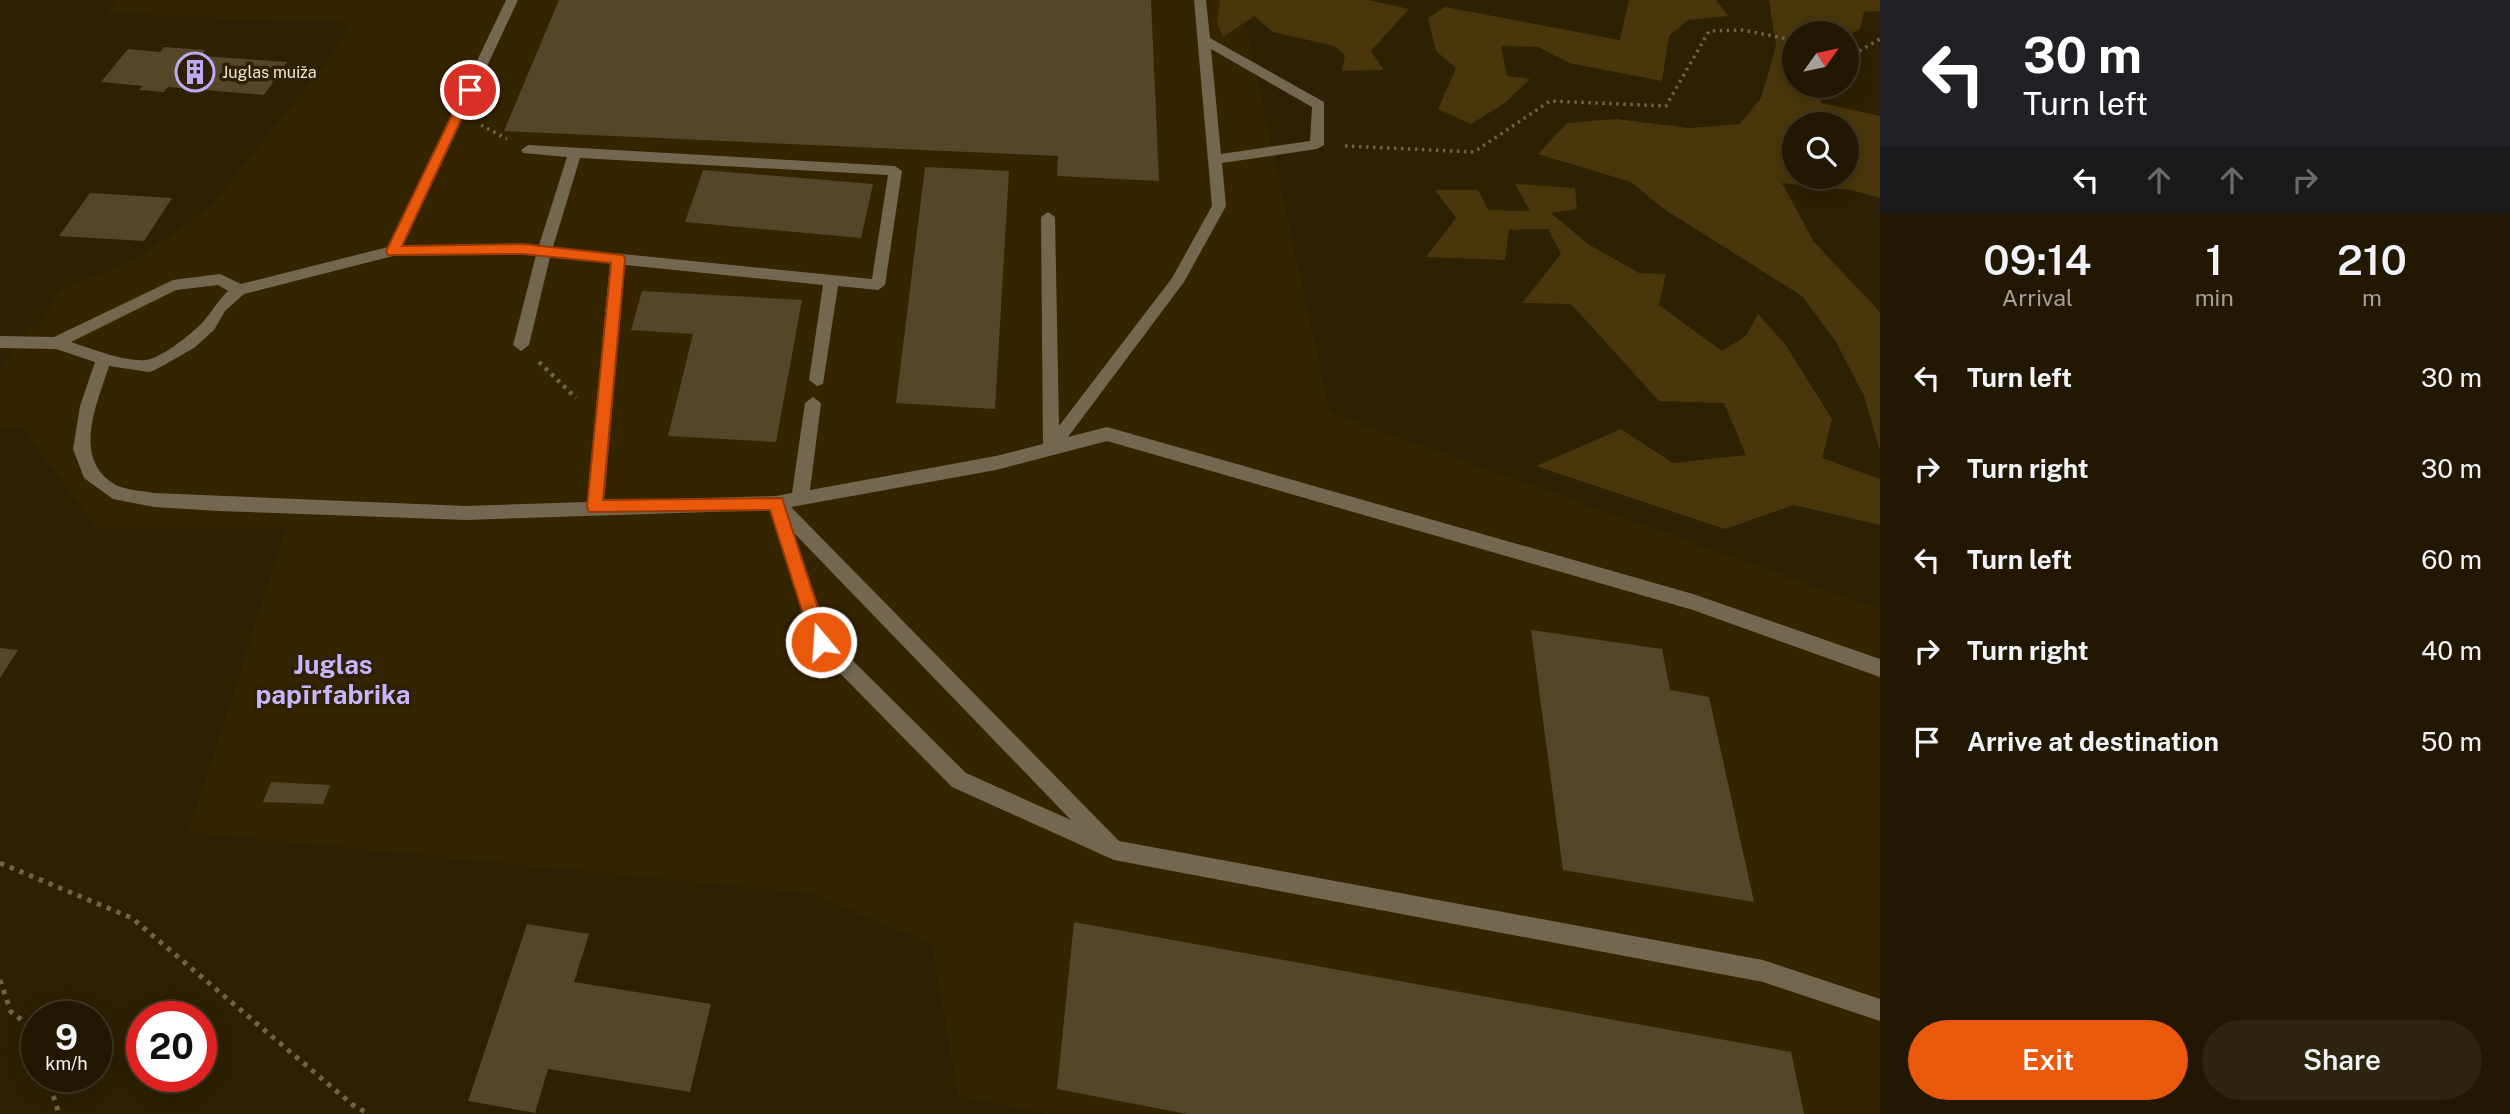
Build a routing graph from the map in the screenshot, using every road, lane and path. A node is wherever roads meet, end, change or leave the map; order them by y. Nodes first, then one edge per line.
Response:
1 (512, 0) edge
2 (1200, 0) edge
3 (1782, 38) edge
4 (1880, 39) edge
5 (1206, 41) junction
6 (1859, 50) edge
7 (459, 113) junction
8 (1317, 145) junction
9 (528, 150) joint
10 (575, 153) junction
11 (1215, 159) junction
12 (1048, 217) dead end
13 (393, 251) junction
14 (544, 251) junction
15 (618, 259) junction
16 (831, 281) junction
17 (239, 290) junction
18 (0, 342) edge
19 (56, 343) junction
20 (521, 345) joint
21 (104, 359) junction
22 (817, 380) dead end
23 (813, 403) dead end
24 (604, 425) junction
25 (1051, 449) junction
26 (800, 499) junction
27 (776, 503) junction
28 (595, 507) junction
29 (1880, 668) edge
30 (1114, 850) junction
31 (0, 863) edge
32 (0, 980) edge
33 (1880, 1010) edge
34 (21, 1019) edge
35 (52, 1092) edge
36 (59, 1114) edge
37 (369, 1114) edge

1 - 7 lane
2 - 5 lane
3 - 8 path
4 - 6 path
5 - 8 lane
5 - 11 lane
7 - 9 path
7 - 13 lane
8 - 11 lane
9 - 10 lane
10 - 14 lane
10 - 16 lane
11 - 25 lane
12 - 25 lane
13 - 14 lane
13 - 17 lane
14 - 15 lane
14 - 20 lane
15 - 16 lane
15 - 24 lane
16 - 22 lane
17 - 19 lane
17 - 21 lane
18 - 19 lane
19 - 21 lane
20 - 24 path
21 - 28 lane
23 - 26 lane
24 - 28 lane
25 - 26 lane
25 - 29 lane
26 - 27 lane
27 - 28 lane
27 - 30 lane
27 - 30 lane
30 - 33 lane
31 - 37 path
32 - 34 path
35 - 36 path

